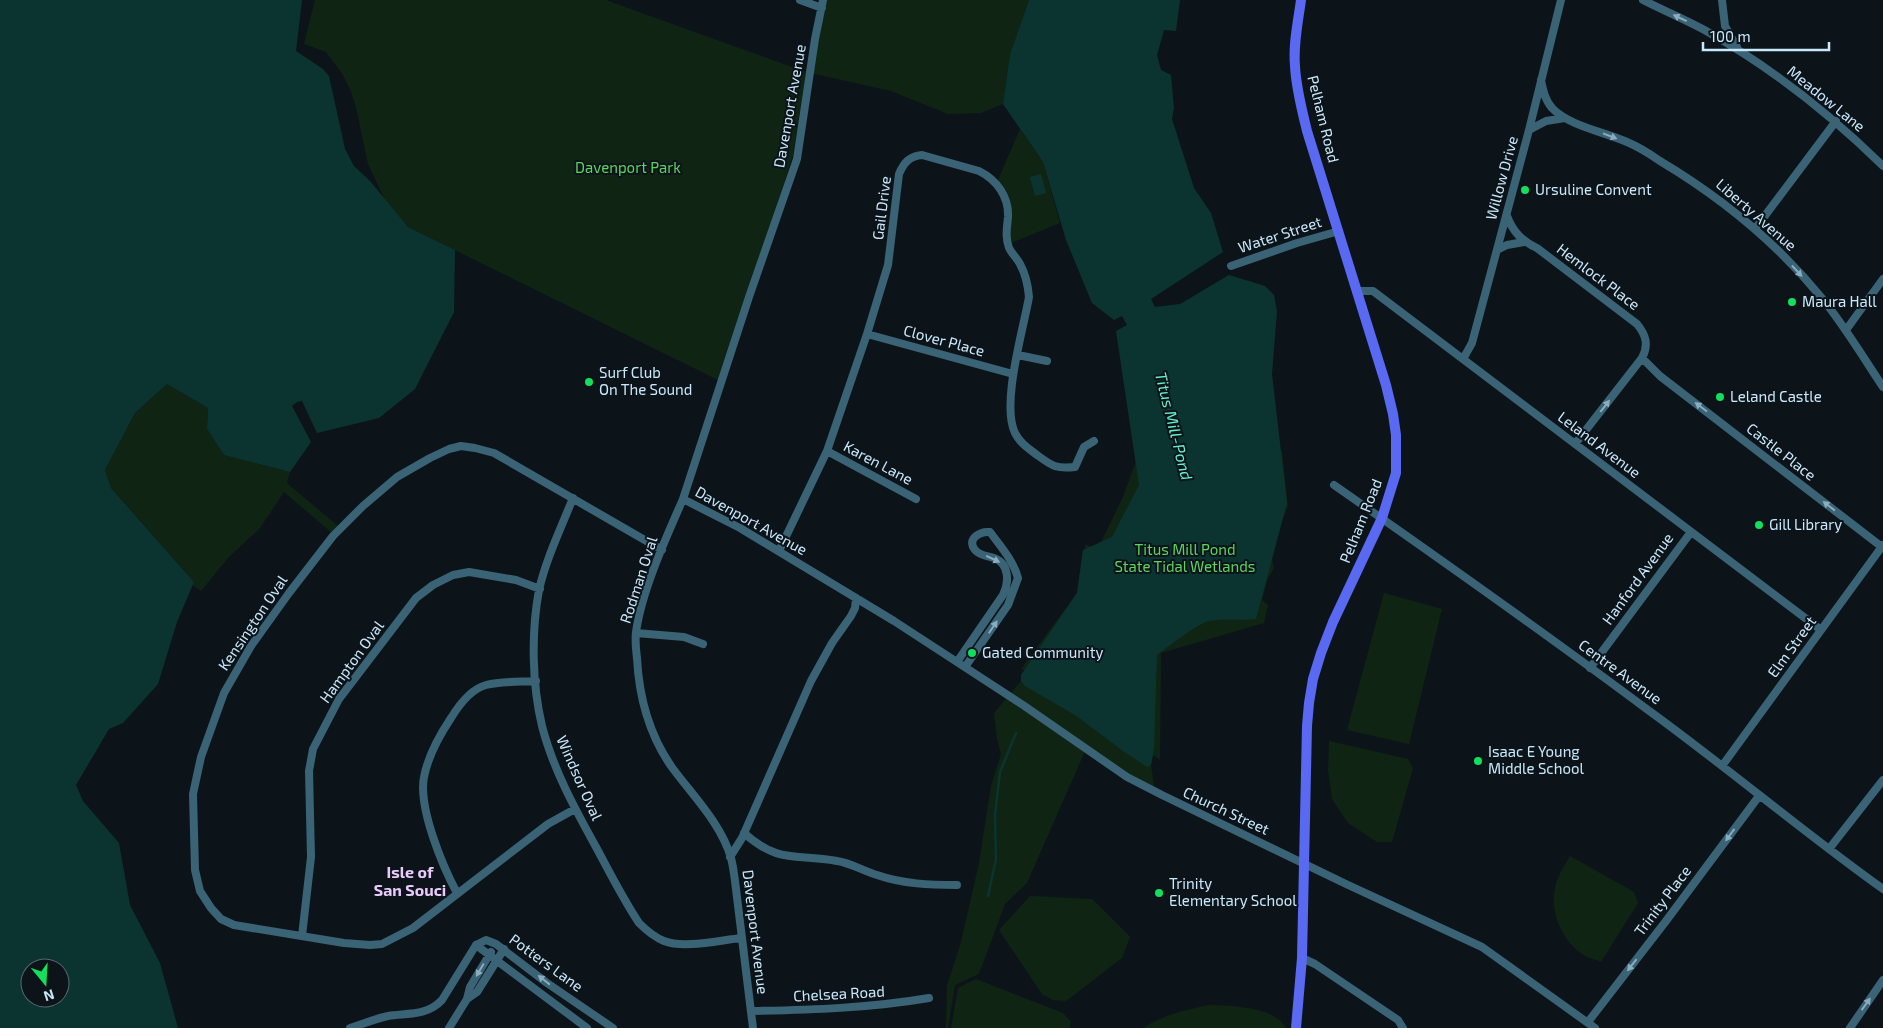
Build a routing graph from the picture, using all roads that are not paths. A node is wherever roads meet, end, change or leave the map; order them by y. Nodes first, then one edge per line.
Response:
1 (800, 0) edge
2 (1301, 0) edge
3 (1561, 0) edge
4 (1642, 0) edge
5 (1722, 0) edge
6 (822, 4) edge
7 (1738, 50) junction
8 (1541, 80) junction
9 (1565, 118) junction
10 (1836, 121) junction
11 (1529, 130) junction
12 (1883, 166) edge
13 (1506, 215) junction
14 (1755, 229) junction
15 (1338, 231) junction
16 (1524, 242) junction
17 (1497, 250) junction
18 (1230, 266) dead end
19 (1883, 280) edge
20 (1357, 291) junction
21 (1846, 330) junction
22 (867, 334) junction
23 (1018, 355) junction
24 (1642, 358) junction
25 (1463, 359) junction
26 (1047, 361) dead end
27 (1013, 374) junction
28 (1883, 387) edge
29 (1094, 441) dead end
30 (1575, 444) junction
31 (827, 451) junction
32 (1334, 485) dead end
33 (573, 498) junction
34 (683, 499) junction
35 (916, 499) dead end
36 (1382, 518) junction
37 (1691, 532) junction
38 (1882, 546) edge
39 (662, 550) junction
40 (779, 551) junction
41 (540, 589) junction
42 (856, 598) junction
43 (1821, 630) junction
44 (636, 633) junction
45 (703, 644) dead end
46 (956, 662) junction
47 (964, 667) junction
48 (1590, 668) junction
49 (536, 681) junction
50 (1722, 766) junction
51 (1883, 780) edge
52 (1759, 796) junction
53 (575, 809) junction
54 (744, 833) junction
55 (1829, 849) junction
56 (730, 857) junction
57 (1303, 863) junction
58 (957, 885) dead end
59 (1883, 889) edge
60 (457, 894) junction
61 (302, 936) junction
62 (742, 938) junction
63 (496, 944) junction
64 (476, 945) junction
65 (504, 949) junction
66 (489, 954) junction
67 (1302, 958) junction
68 (497, 960) junction
69 (1883, 980) edge
70 (929, 998) dead end
71 (467, 999) junction
72 (751, 1012) junction
73 (1588, 1022) junction
74 (350, 1028) edge
75 (449, 1028) edge
76 (587, 1028) edge
77 (613, 1028) edge
78 (753, 1028) edge
79 (1296, 1028) edge
80 (1403, 1028) edge
81 (1595, 1028) edge
82 (1850, 1028) edge

1 - 6 street
2 - 15 main road, Pelham Road
3 - 8 street, Willow Drive
7 -> 4 street, Meadow Lane
5 - 7 street
6 - 34 street, Davenport Avenue
7 - 10 street, Meadow Lane
8 - 9 street, Liberty Avenue
8 - 11 street, Willow Drive
9 - 11 street
9 -> 14 street, Liberty Avenue
10 - 12 street, Meadow Lane
10 - 14 street
11 - 13 street, Willow Drive
13 - 16 street, Hemlock Place
13 - 17 street, Willow Drive
14 -> 21 street, Liberty Avenue
15 - 18 street, Water Street
15 - 20 main road, Pelham Road
16 - 17 street
16 - 24 street, Hemlock Place
17 - 25 street, Willow Drive
19 - 21 street
20 - 25 street, Leland Avenue
20 - 36 main road, Pelham Road
21 - 28 street, Liberty Avenue
22 - 23 street, Gail Drive
22 - 27 street, Clover Place
22 - 31 street, Gail Drive
23 - 26 street
23 - 27 street, Gail Drive
30 -> 24 street
38 -> 24 street, Castle Place
25 - 30 street, Leland Avenue
27 - 29 street, Gail Drive
30 - 37 street, Leland Avenue
31 - 35 street, Karen Lane
31 - 40 street, Gail Drive
32 - 36 street, Centre Avenue
33 - 39 street, Kensington Oval
33 - 41 street, Windsor Oval
33 - 61 street, Kensington Oval
34 - 39 street, Rodman Oval
34 - 40 street, Davenport Avenue
36 - 48 street, Centre Avenue
36 - 57 main road, Pelham Road
37 - 43 street, Leland Avenue
37 - 48 street, Hanford Avenue
38 - 43 street, Elm Street
39 - 44 street, Rodman Oval
40 - 42 street, Davenport Avenue
41 - 49 street, Windsor Oval
41 - 61 street, Hampton Oval
42 - 46 street, Church Street
42 - 54 street, Davenport Avenue
43 - 50 street, Elm Street
44 - 45 street
44 - 56 street, Rodman Oval
46 - 47 street, Church Street
47 -> 46 street
47 - 57 street, Church Street
48 - 50 street, Centre Avenue
49 - 53 street, Windsor Oval
49 - 60 street
50 - 52 street, Centre Avenue
51 - 55 street
52 - 55 street, Centre Avenue
52 -> 73 street, Trinity Place
53 - 60 street, Kensington Oval
53 - 62 street, Windsor Oval
54 - 56 street, Davenport Avenue
54 - 58 street
55 - 59 street, Centre Avenue
56 - 62 street, Davenport Avenue
57 - 67 main road, Pelham Road
57 - 73 street, Church Street
60 - 61 street, Kensington Oval
62 - 72 street, Davenport Avenue
63 - 64 street, Potters Lane
63 - 65 street, Potters Lane
63 - 66 street
64 - 66 street, Potters Lane
64 - 74 street
65 - 68 street
77 -> 65 street, Potters Lane
66 - 68 street, Potters Lane
66 -> 71 street
67 - 79 main road, Pelham Road
67 - 80 street
68 - 71 street
68 - 76 street, Potters Lane
82 -> 69 street
70 - 72 street, Chelsea Road
71 - 75 street
72 - 78 street, Davenport Avenue
73 - 81 street, Church Street

